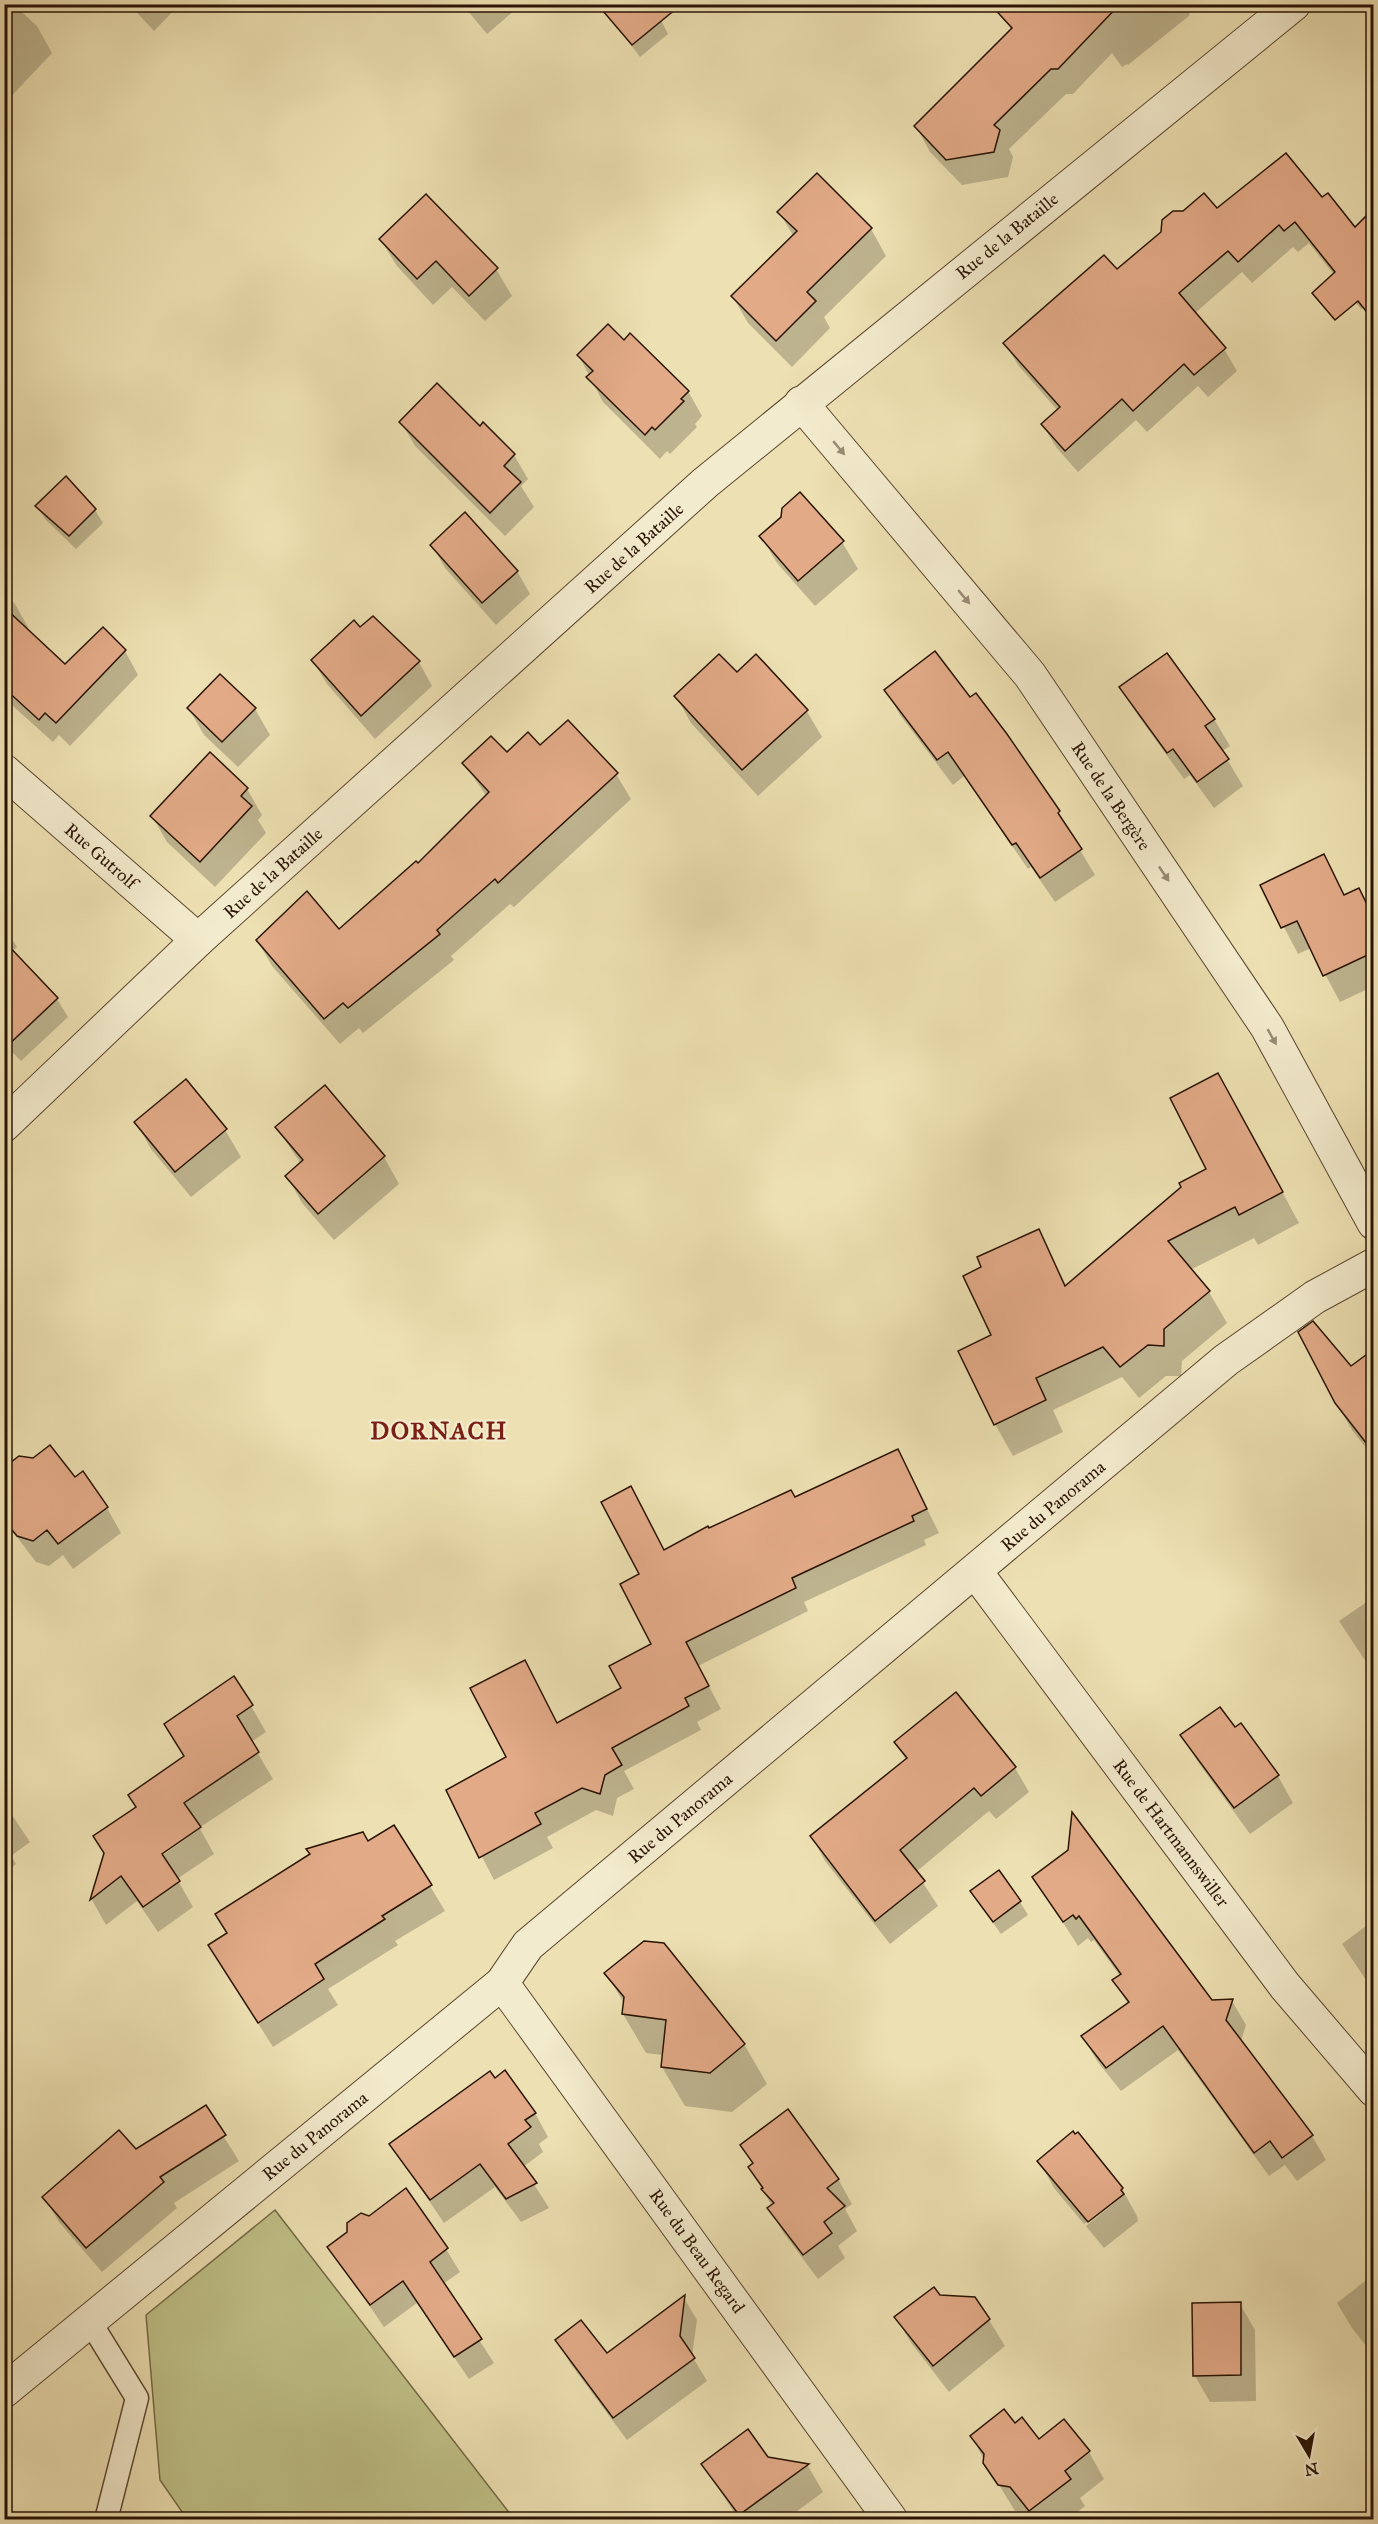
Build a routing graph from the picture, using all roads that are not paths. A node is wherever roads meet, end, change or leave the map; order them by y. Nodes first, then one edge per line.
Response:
1 (1294, 4) edge
2 (801, 404) junction
3 (4, 771) edge
4 (198, 940) junction
5 (4, 1125) edge
6 (1374, 1223) edge
7 (1374, 1265) edge
8 (975, 1571) junction
9 (502, 1983) junction
10 (1374, 2090) edge
11 (89, 2320) junction
12 (4, 2391) edge
13 (106, 2520) edge
14 (891, 2520) edge

1 - 2 street, Rue de la Bataille
2 - 4 street, Rue de la Bataille
2 -> 6 street, Rue de la Bergère
3 - 4 street, Rue Gutrolf
4 - 5 street, Rue de la Bataille
7 - 8 street, Rue du Panorama
8 - 9 street, Rue du Panorama
8 - 10 street, Rue de Hartmannswiller
9 - 11 street, Rue du Panorama
9 - 14 street, Rue du Beau Regard
11 - 12 street, Rue du Panorama
11 - 13 lane

